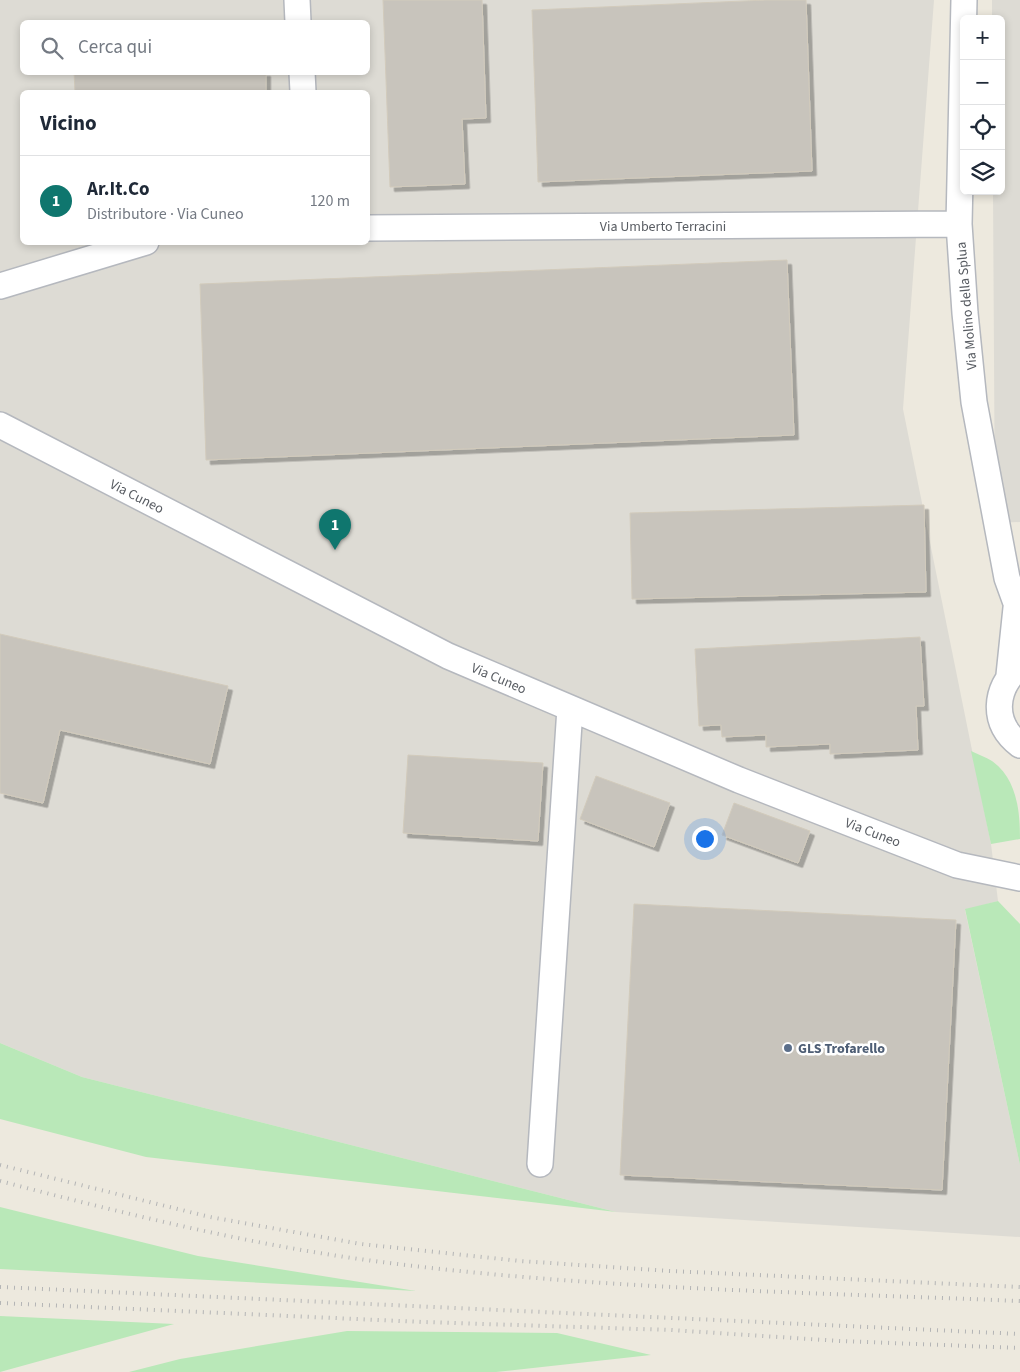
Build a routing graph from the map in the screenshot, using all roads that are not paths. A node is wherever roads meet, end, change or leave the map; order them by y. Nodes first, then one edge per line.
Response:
1 (297, 0) edge
2 (964, 0) edge
3 (298, 20) edge
4 (302, 75) edge
5 (303, 90) edge
6 (959, 224) junction
7 (370, 228) edge
8 (136, 245) edge
9 (0, 286) edge
10 (0, 425) edge
11 (1014, 579) edge
12 (1018, 611) edge
13 (1015, 671) edge
14 (570, 708) junction
15 (1020, 746) edge
16 (1020, 878) edge
17 (540, 1164) dead end

1 - 3 street
2 - 6 street, Via Molino della Splua
4 - 5 street
6 - 7 street, Via Umberto Terracini
6 - 11 street, Via Molino della Splua
8 - 9 street
10 - 14 street, Via Cuneo
11 - 12 street, Via Molino della Splua
12 - 13 street, Via Molino della Splua
13 - 15 street, Via Molino della Splua
14 - 16 street, Via Cuneo
14 - 17 street

